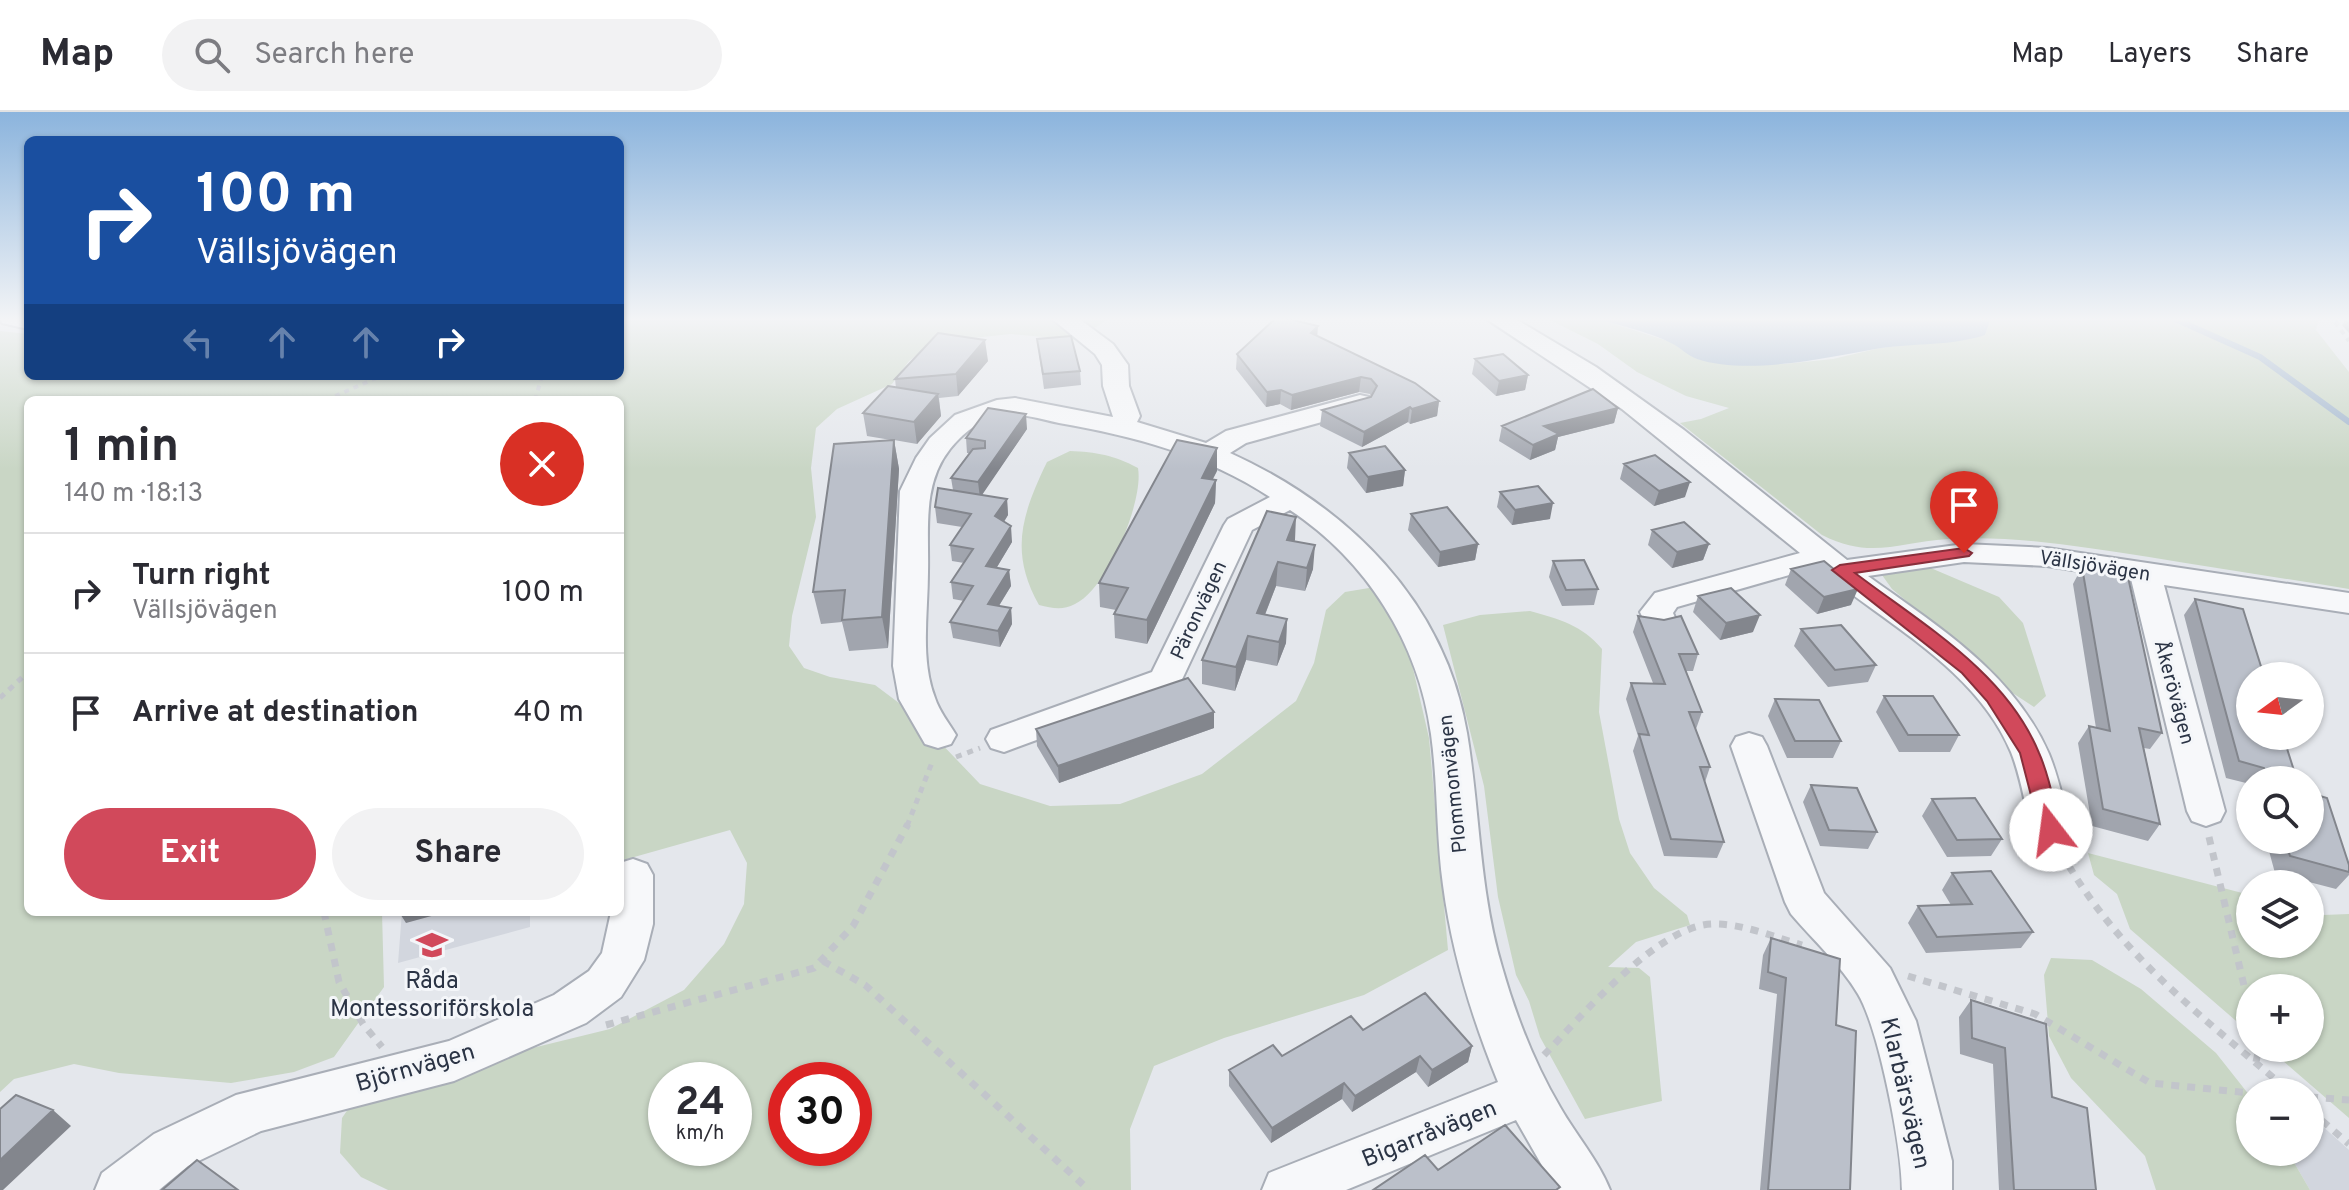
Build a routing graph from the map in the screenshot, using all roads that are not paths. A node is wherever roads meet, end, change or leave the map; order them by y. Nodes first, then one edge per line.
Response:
1 (1115, 368) edge
2 (1583, 368) edge
3 (1360, 403) edge
4 (1121, 427) junction
5 (1208, 454) junction
6 (1290, 498) junction
7 (1831, 563) junction
8 (2145, 572) junction
9 (2349, 603) edge
10 (1660, 622) edge
11 (1004, 739) road end
12 (1749, 746) dead end
13 (935, 750) road end
14 (2206, 811) road end
15 (2051, 830) road end
16 (633, 875) dead end
17 (1521, 1080) junction
18 (120, 1190) edge
19 (1287, 1190) edge
20 (1585, 1190) edge
21 (1927, 1190) edge

1 - 4 street
2 - 7 street
3 - 5 street
4 - 5 street, Plommonvägen
4 - 13 street, Plommonvägen
5 - 6 street, Plommonvägen
6 - 11 street, Päronvägen
6 - 17 street, Plommonvägen
7 - 8 street, Vällsjövägen
7 - 10 street, Vällsjövägen
7 - 15 street
8 - 9 street, Vällsjövägen
8 - 14 street, Åkerövägen
12 - 21 street, Klarbärsvägen
16 - 18 street, Björnvägen
17 - 19 street, Bigarråvägen
17 - 20 street, Plommonvägen

